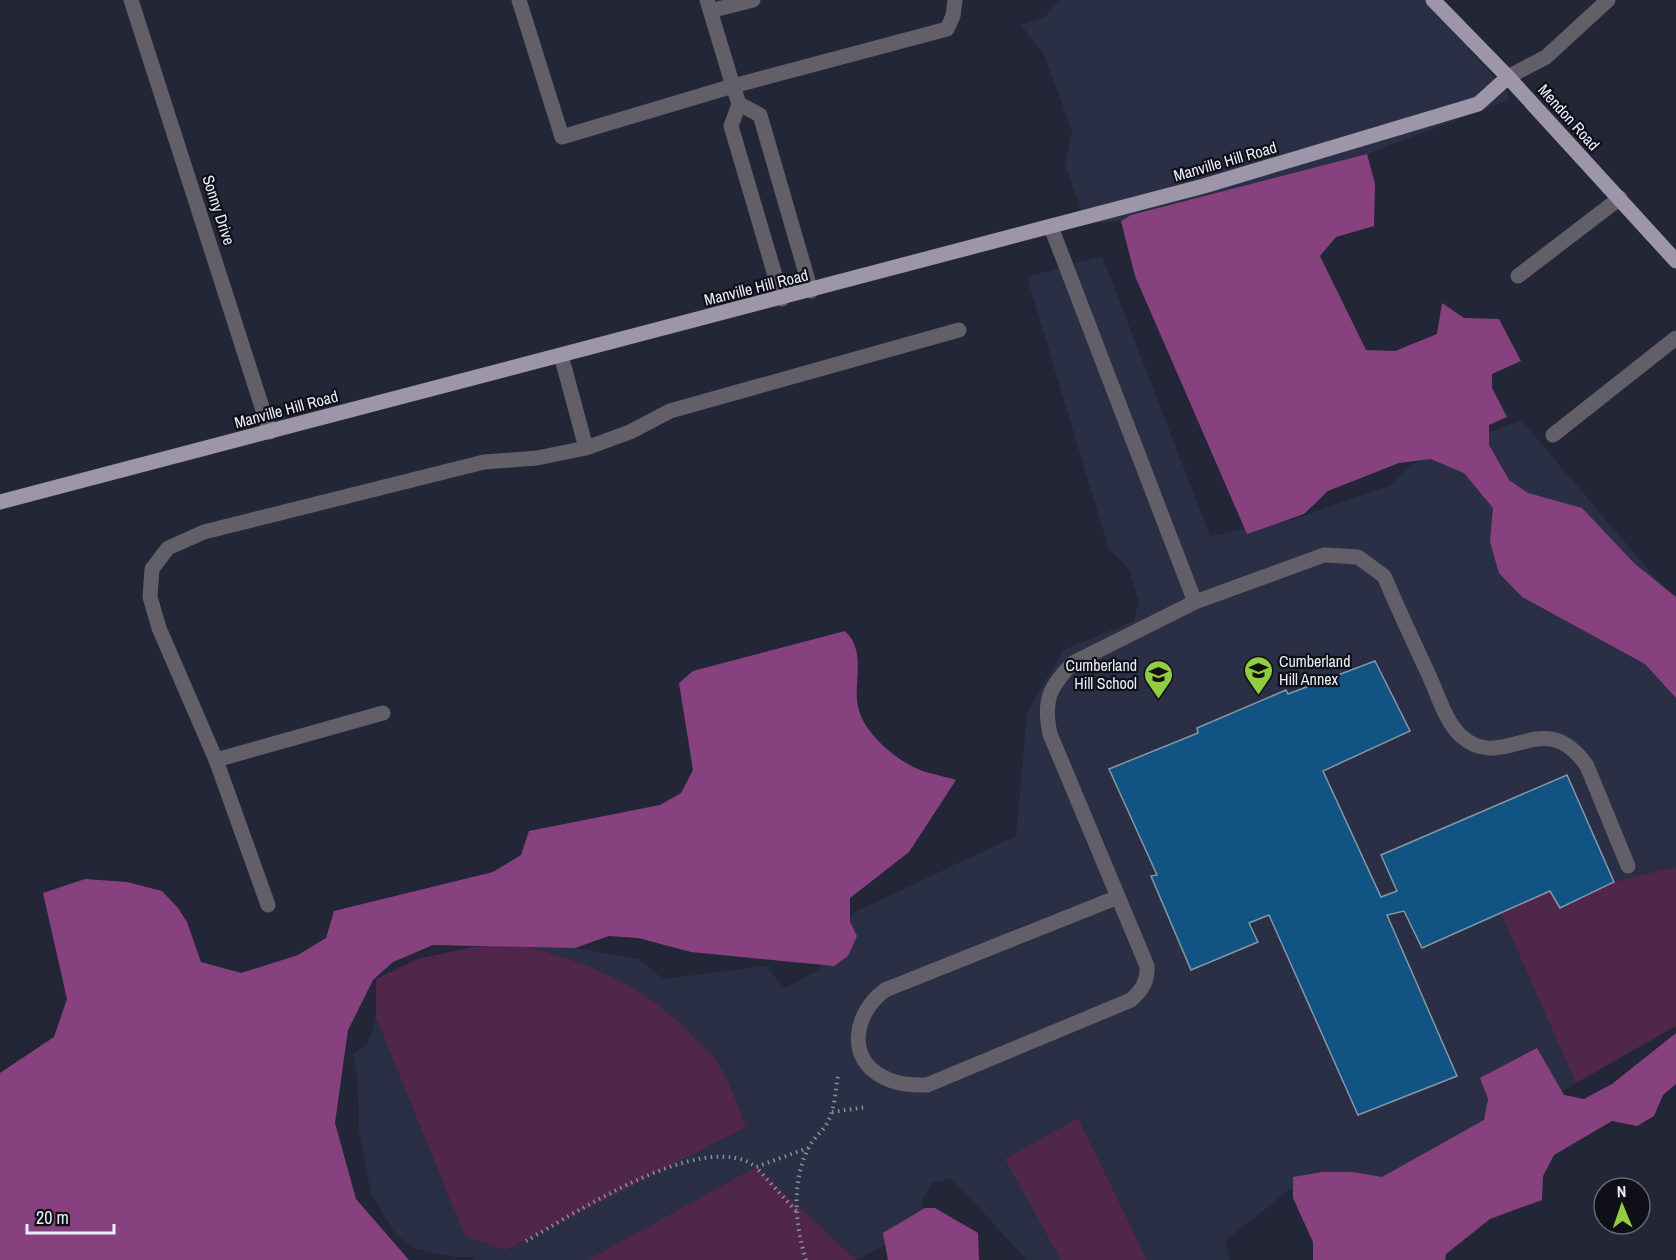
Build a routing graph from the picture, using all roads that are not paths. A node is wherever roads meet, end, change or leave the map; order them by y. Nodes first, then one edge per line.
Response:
1 (131, 0) edge
2 (519, 0) edge
3 (753, 0) edge
4 (955, 0) edge
5 (1433, 0) edge
6 (1608, 0) edge
7 (708, 6) edge
8 (1508, 77) junction
9 (733, 86) junction
10 (739, 104) junction
11 (1620, 198) junction
12 (1051, 227) junction
13 (1676, 261) edge
14 (1518, 276) dead end
15 (812, 291) junction
16 (782, 299) junction
17 (959, 330) dead end
18 (1676, 338) edge
19 (561, 355) junction
20 (270, 432) junction
21 (1554, 435) dead end
22 (586, 448) junction
23 (0, 502) edge
24 (1195, 602) junction
25 (383, 713) dead end
26 (216, 760) junction
27 (1628, 866) dead end
28 (1118, 897) junction
29 (268, 905) dead end

1 - 20 street, Sonny Drive
2 - 9 street
3 - 7 street
4 - 9 street
5 - 8 main road, Mendon Road
6 - 8 street
7 - 9 street
8 - 11 main road, Mendon Road
8 - 12 main road, Manville Hill Road
9 - 10 street
10 - 15 street
10 - 16 street
11 - 13 main road, Mendon Road
11 - 14 street
12 - 15 main road, Manville Hill Road
12 - 24 street
15 - 16 main road, Manville Hill Road
16 - 19 main road, Manville Hill Road
17 - 22 street
18 - 21 street
19 - 20 main road, Manville Hill Road
19 - 22 street
20 - 23 main road, Manville Hill Road
22 - 26 street
24 - 27 street
24 - 28 street
25 - 26 street
26 - 29 street
28 - 28 street

